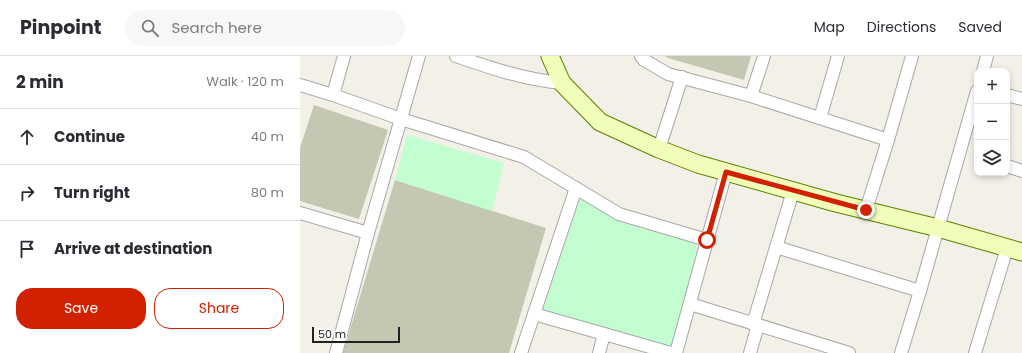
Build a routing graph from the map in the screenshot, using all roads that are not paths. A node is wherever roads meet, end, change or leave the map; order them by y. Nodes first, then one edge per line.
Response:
1 (344, 56) edge
2 (420, 56) edge
3 (456, 56) edge
4 (550, 56) edge
5 (640, 56) edge
6 (764, 56) edge
7 (838, 56) edge
8 (912, 56) edge
9 (987, 56) edge
10 (492, 62) edge
11 (984, 68) edge
12 (682, 77) junction
13 (562, 84) junction
14 (300, 85) edge
15 (333, 95) junction
16 (751, 96) junction
17 (1010, 96) edge
18 (1022, 99) edge
19 (974, 101) edge
20 (820, 118) junction
21 (401, 120) junction
22 (888, 140) junction
23 (660, 150) junction
24 (1010, 167) edge
25 (1022, 171) edge
26 (726, 172) junction
27 (576, 188) junction
28 (793, 191) junction
29 (866, 210) junction
30 (300, 213) edge
31 (938, 228) junction
32 (368, 233) junction
33 (707, 240) junction
34 (776, 247) junction
35 (1014, 250) edge
36 (920, 291) junction
37 (690, 304) junction
38 (534, 314) junction
39 (755, 324) junction
40 (604, 334) junction
41 (828, 350) edge
42 (336, 353) edge
43 (521, 353) edge
44 (599, 353) edge
45 (671, 353) edge
46 (676, 353) edge
47 (750, 353) edge
48 (849, 353) edge
49 (901, 353) edge
50 (975, 353) edge

1 - 15 street
2 - 21 street
3 - 10 street
4 - 13 street
5 - 12 street
6 - 16 street
7 - 20 street
8 - 22 street
9 - 11 street
10 - 13 street
12 - 16 street
12 - 23 street
13 - 23 street
14 - 15 street
15 - 21 street
16 - 20 street
17 - 18 street
19 - 31 street
20 - 22 street
21 - 27 street
21 - 32 street
22 - 29 street
23 - 26 street
24 - 25 street
26 - 28 street
26 - 33 street
27 - 33 street
27 - 38 street
28 - 29 street
28 - 34 street
29 - 31 street
30 - 32 street
31 - 35 street
31 - 36 street
32 - 42 street
33 - 37 street
34 - 36 street
34 - 39 street
35 - 50 street
36 - 49 street
37 - 39 street
37 - 46 street
38 - 40 street
38 - 43 street
39 - 41 street
39 - 47 street
40 - 44 street
40 - 45 street
41 - 48 street

